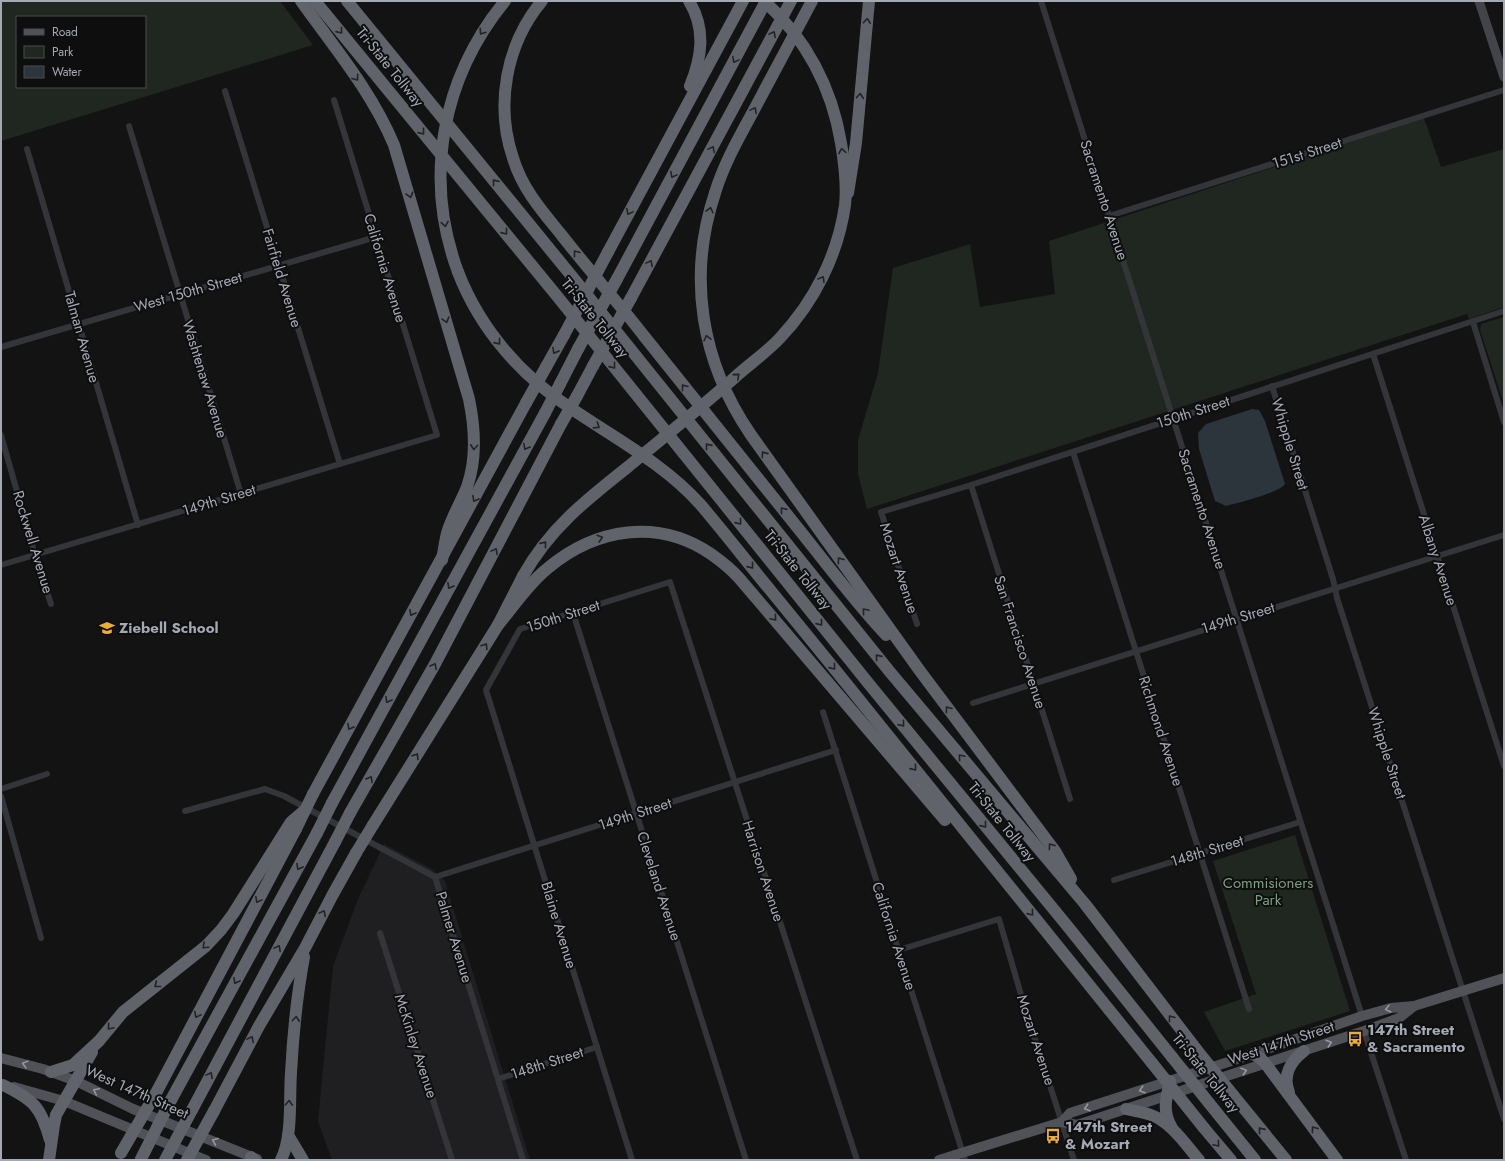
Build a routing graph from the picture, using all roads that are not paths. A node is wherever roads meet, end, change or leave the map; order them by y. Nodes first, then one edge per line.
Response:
1 (301, 1) edge
2 (315, 1) edge
3 (347, 1) edge
4 (505, 1) edge
5 (542, 1) edge
6 (689, 1) edge
7 (743, 1) edge
8 (765, 1) edge
9 (791, 1) edge
10 (812, 1) edge
11 (869, 1) edge
12 (1042, 1) edge
13 (1479, 1) edge
14 (1504, 77) edge
15 (1504, 90) edge
16 (225, 91) dead end
17 (334, 100) dead end
18 (129, 126) dead end
19 (667, 140) junction
20 (27, 149) dead end
21 (845, 204) junction
22 (1109, 216) junction
23 (376, 237) junction
24 (279, 265) junction
25 (179, 295) junction
26 (1504, 311) edge
27 (1473, 322) junction
28 (79, 324) junction
29 (1, 347) edge
30 (1373, 354) junction
31 (1272, 386) junction
32 (1173, 419) junction
33 (1504, 422) edge
34 (1, 435) edge
35 (437, 435) joint
36 (1073, 452) junction
37 (340, 464) junction
38 (971, 485) junction
39 (241, 494) junction
40 (882, 512) joint
41 (138, 525) junction
42 (1504, 535) edge
43 (35, 555) junction
44 (1437, 556) junction
45 (442, 560) junction
46 (1, 565) edge
47 (528, 579) junction
48 (670, 582) joint
49 (1334, 588) junction
50 (51, 604) dead end
51 (573, 612) junction
52 (1236, 619) junction
53 (917, 624) dead end
54 (1135, 651) junction
55 (920, 670) junction
56 (1033, 683) junction
57 (486, 690) joint
58 (973, 703) dead end
59 (823, 712) dead end
60 (836, 750) junction
61 (1504, 766) edge
62 (47, 774) dead end
63 (734, 782) junction
64 (1, 789) edge
65 (1, 796) edge
66 (1070, 799) dead end
67 (185, 811) dead end
68 (636, 814) junction
69 (1300, 822) junction
70 (293, 826) junction
71 (534, 846) junction
72 (1199, 854) junction
73 (435, 878) junction
74 (1114, 880) dead end
75 (1012, 890) junction
76 (1085, 904) junction
77 (380, 933) dead end
78 (41, 938) dead end
79 (305, 948) junction
80 (899, 950) junction
81 (1504, 978) edge
82 (1463, 991) junction
83 (1414, 1006) junction
84 (1249, 1010) dead end
85 (1362, 1016) junction
86 (1364, 1031) junction
87 (99, 1041) junction
88 (597, 1047) junction
89 (1304, 1051) junction
90 (1253, 1054) junction
91 (1, 1058) edge
92 (1265, 1064) junction
93 (51, 1072) junction
94 (498, 1079) junction
95 (76, 1081) junction
96 (1170, 1081) junction
97 (2, 1085) edge
98 (1167, 1096) junction
99 (1291, 1097) junction
100 (64, 1101) junction
101 (1126, 1109) junction
102 (1504, 1119) edge
103 (1062, 1122) junction
104 (1172, 1129) junction
105 (288, 1135) junction
106 (51, 1144) junction
107 (120, 1156) edge
108 (964, 1156) edge
109 (140, 1159) edge
110 (255, 1159) edge
111 (49, 1160) edge
112 (165, 1160) edge
113 (187, 1160) edge
114 (206, 1160) edge
115 (281, 1160) edge
116 (303, 1160) edge
117 (452, 1160) edge
118 (523, 1160) edge
119 (632, 1160) edge
120 (746, 1160) edge
121 (857, 1160) edge
122 (939, 1160) edge
123 (1074, 1160) edge
124 (1199, 1160) edge
125 (1231, 1160) edge
126 (1255, 1160) edge
127 (1286, 1160) edge
128 (1337, 1160) edge
129 (1406, 1160) edge

1 -> 45 highway
2 -> 126 highway, Tri-State Tollway, bridge
76 -> 3 highway, Tri-State Tollway
4 -> 75 highway, bridge
55 -> 5 highway
6 - 19 highway
7 - 19 highway
21 -> 8 highway, bridge
8 -> 109 highway, bridge
112 -> 9 highway, bridge
55 -> 10 highway
21 -> 11 highway, bridge
12 - 22 street, Sacramento Avenue
13 - 14 main road
15 - 22 street, 151st Street
16 - 24 street, Fairfield Avenue
17 - 23 street, California Avenue
18 - 25 street, Washtenaw Avenue
19 -> 45 highway, bridge
20 - 28 street, Talman Avenue
47 -> 21 highway, bridge
22 - 32 street, Sacramento Avenue
23 - 24 street, West 150th Street
23 - 35 street, California Avenue
24 - 25 street, West 150th Street
24 - 37 street, Fairfield Avenue
25 - 28 street, West 150th Street
25 - 39 street, Washtenaw Avenue
26 - 27 street, 150th Street
27 - 30 street, 150th Street
27 - 33 street
28 - 29 street, West 150th Street
28 - 41 street, Talman Avenue
30 - 31 street, 150th Street
30 - 44 street, Albany Avenue
31 - 32 street, 150th Street
31 - 49 street, Whipple Street
32 - 36 street, 150th Street
32 - 52 street, Sacramento Avenue
34 - 43 street, Rockwell Avenue
35 - 37 street, 149th Street
36 - 38 street, 150th Street
36 - 54 street, Richmond Avenue
37 - 39 street, 149th Street
38 - 40 street, 150th Street
38 - 56 street, San Francisco Avenue
39 - 41 street, 149th Street
40 - 53 street, Mozart Avenue
41 - 43 street, 149th Street
42 - 44 street, 149th Street
43 - 46 street, 149th Street
43 - 50 street, Rockwell Avenue
44 - 49 street, 149th Street
44 - 61 street, Albany Avenue
45 -> 70 highway, bridge
47 -> 75 highway
79 -> 47 highway, bridge
48 - 51 street, 150th Street
48 - 63 street, Harrison Avenue
49 - 52 street, 149th Street
49 - 82 street, Whipple Street
51 - 57 street, 150th Street
51 - 68 street, Cleveland Avenue
52 - 54 street, 149th Street
52 - 69 street, Sacramento Avenue
54 - 56 street, 149th Street
54 - 72 street, Richmond Avenue
76 -> 55 highway
56 - 58 street, 149th Street
56 - 66 street, San Francisco Avenue
57 - 71 street, Blaine Avenue
59 - 60 street, California Avenue
60 - 63 street, 149th Street
60 - 80 street, California Avenue
62 - 64 street
63 - 68 street, 149th Street
63 - 121 street, Harrison Avenue
65 - 78 street
67 - 73 street, Palmer Avenue
68 - 71 street, 149th Street
68 - 120 street, Cleveland Avenue
69 - 72 street, 148th Street
69 - 85 street, Sacramento Avenue
70 -> 87 highway
70 -> 107 highway, bridge
71 - 73 street, 149th Street
71 - 88 street, Blaine Avenue
72 - 74 street, 148th Street
72 - 84 street, Richmond Avenue
73 - 94 street, Palmer Avenue
75 -> 125 highway, bridge
127 -> 76 highway, Tri-State Tollway, bridge
77 - 117 street, McKinley Avenue
105 -> 79 highway
113 -> 79 highway, bridge
80 - 103 street, Mozart Avenue
80 - 108 street, California Avenue
81 - 82 main road, West 147th Street
82 - 83 main road, West 147th Street
82 - 102 street, Whipple Street
83 -> 85 main road, West 147th Street
83 - 86 main road, West 147th Street
85 - 90 main road, West 147th Street
89 -> 86 main road, West 147th Street
86 - 129 street
87 - 93 highway
87 - 95 highway
88 - 94 street, 148th Street
88 - 119 street, Blaine Avenue
89 - 92 main road, West 147th Street
89 - 99 highway
90 - 92 highway
90 - 96 main road, West 147th Street
93 -> 91 main road, West 147th Street
98 -> 92 main road, West 147th Street
92 - 99 highway
93 - 95 main road, West 147th Street
94 - 118 street, Palmer Avenue
95 - 100 highway
110 -> 95 main road, West 147th Street
96 - 98 highway
96 -> 103 main road, West 147th Street
97 - 100 main road
97 - 106 highway
98 - 101 main road, West 147th Street
98 - 104 highway
128 -> 99 highway
100 - 106 highway
100 - 114 main road
101 - 103 main road, West 147th Street
101 - 104 highway
103 - 108 main road, West 147th Street
103 - 123 street, Mozart Avenue
104 - 124 highway
105 - 115 highway
105 - 116 highway
106 - 111 highway
108 - 122 main road, West 147th Street

